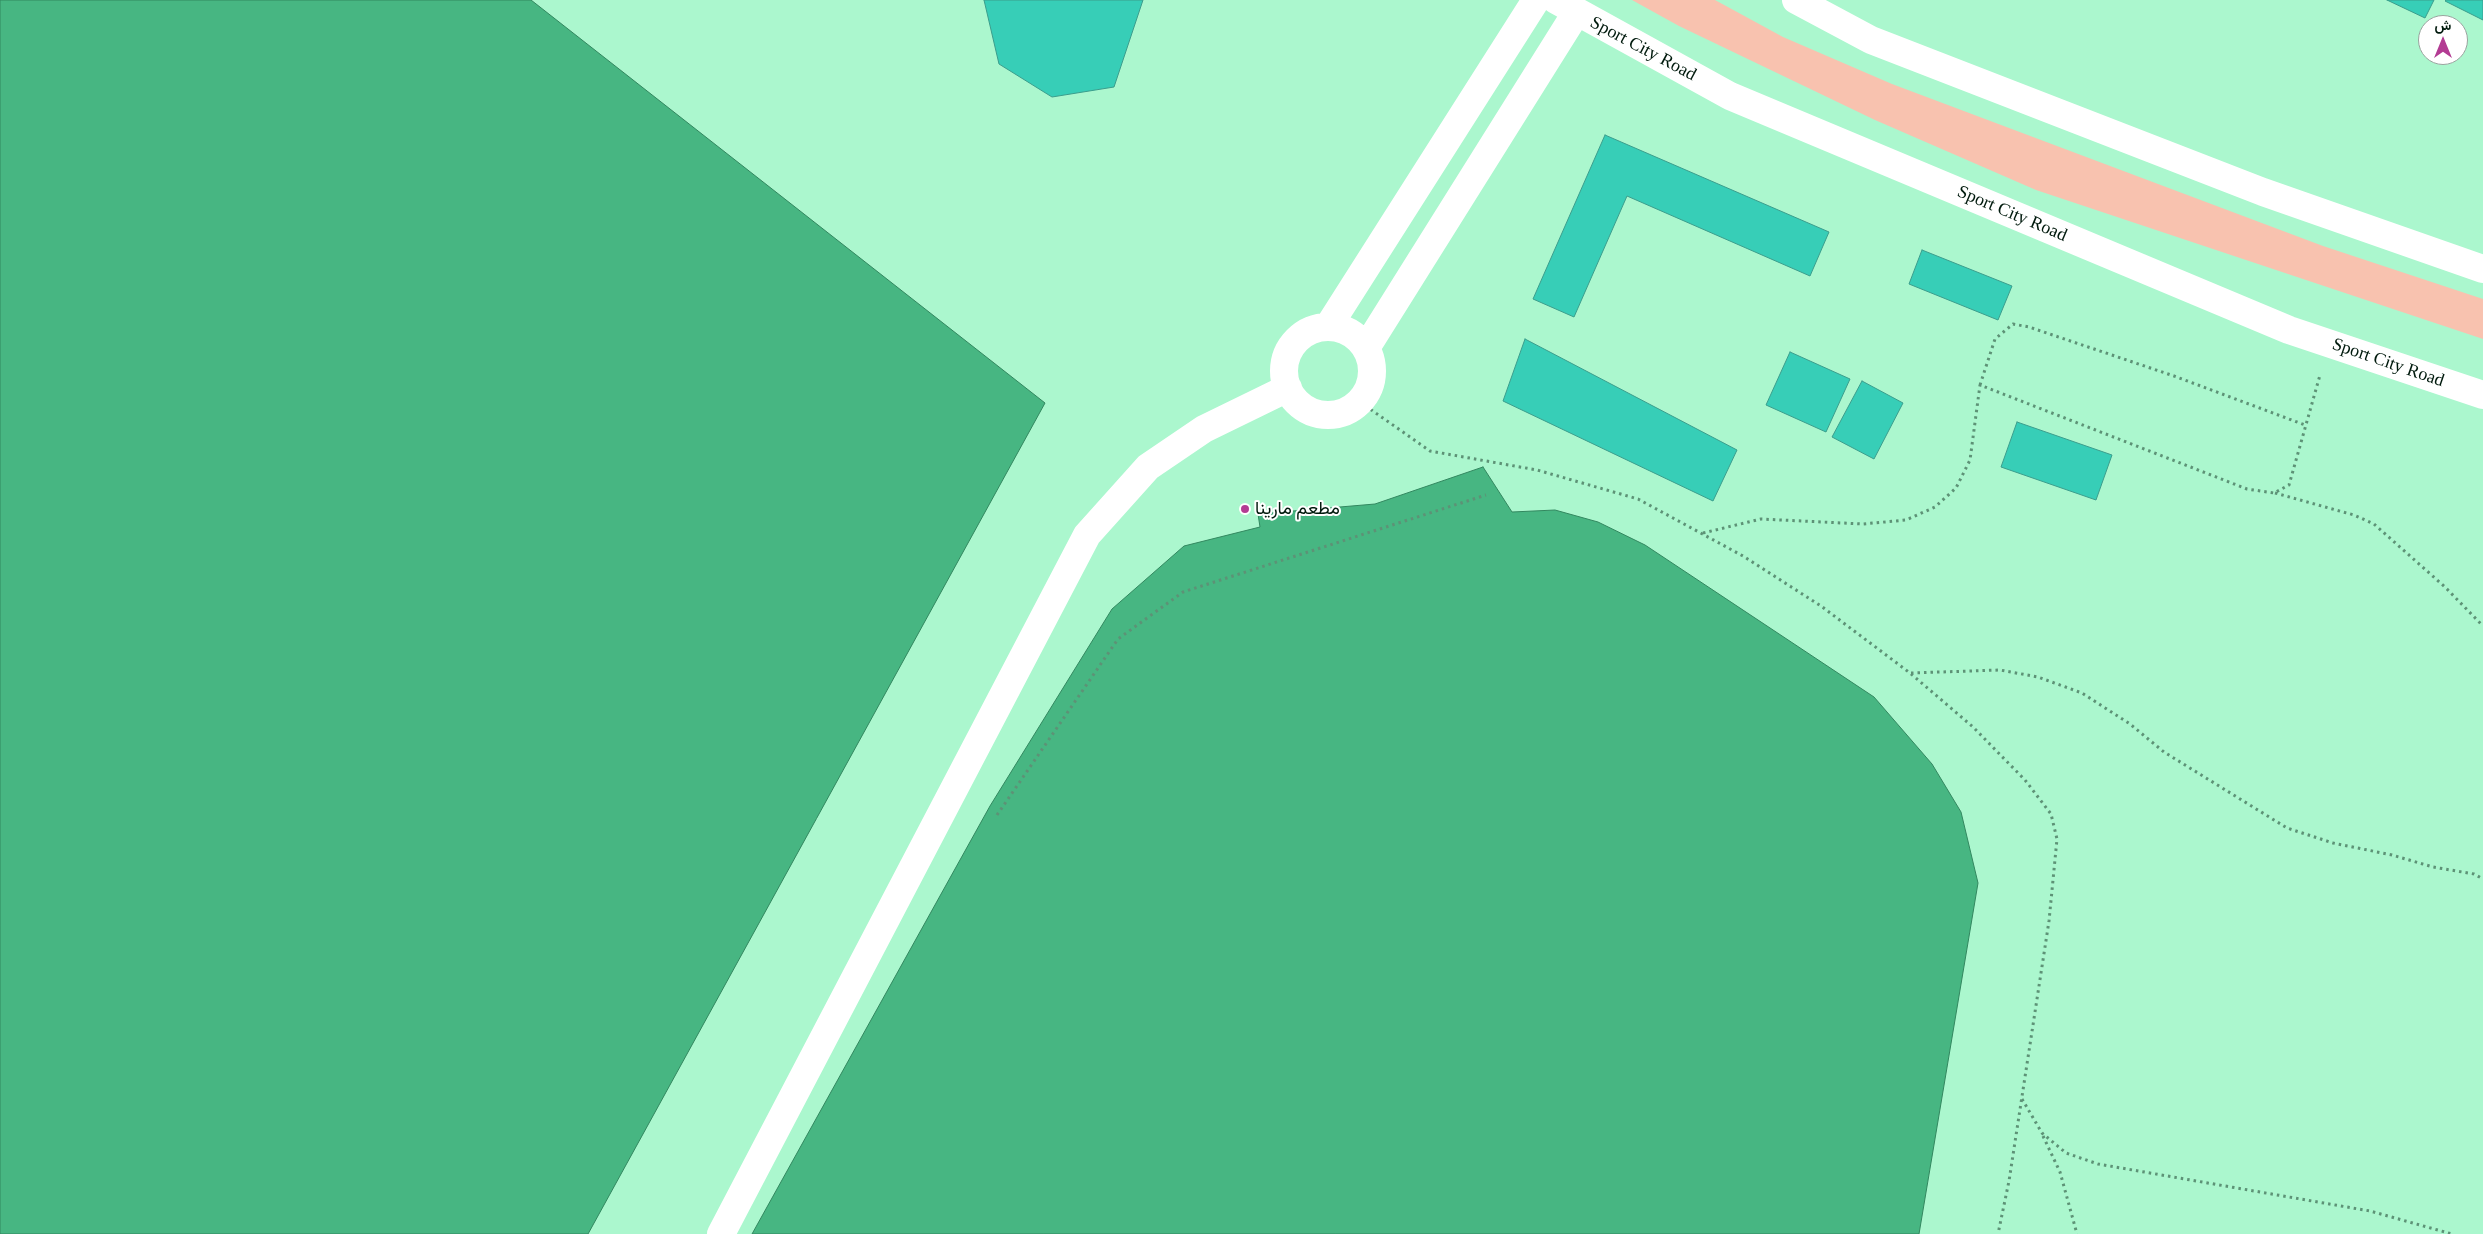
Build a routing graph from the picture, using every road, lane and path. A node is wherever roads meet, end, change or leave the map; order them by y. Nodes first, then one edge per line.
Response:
1 (1536, 0) edge
2 (1796, 0) edge
3 (1566, 6) edge
4 (2483, 269) edge
5 (1328, 327) junction
6 (2330, 344) junction
7 (1366, 348) junction
8 (1980, 385) junction
9 (1288, 388) junction
10 (2483, 395) edge
11 (1360, 402) junction
12 (2305, 424) junction
13 (2274, 493) junction
14 (1486, 496) dead end
15 (1703, 533) junction
16 (2483, 626) edge
17 (1910, 673) junction
18 (997, 815) dead end
19 (2483, 879) edge
20 (2022, 1099) junction
21 (2042, 1133) junction
22 (721, 1234) edge
23 (1998, 1234) edge
24 (2077, 1234) edge
25 (2452, 1234) edge

1 - 5 main road
2 - 4 main road
3 - 6 main road, Sport City Road
3 - 7 main road
5 - 7 main road
5 - 9 main road
6 - 10 main road, Sport City Road
6 - 12 path
7 - 11 main road
8 - 12 path
8 - 13 path
8 - 15 path
9 - 11 main road
9 - 22 main road
11 - 15 path
12 - 13 path
13 - 16 path
14 - 18 path
15 - 17 path
17 - 19 path
17 - 20 path
20 - 21 path
20 - 23 path
21 - 24 path
21 - 25 path

